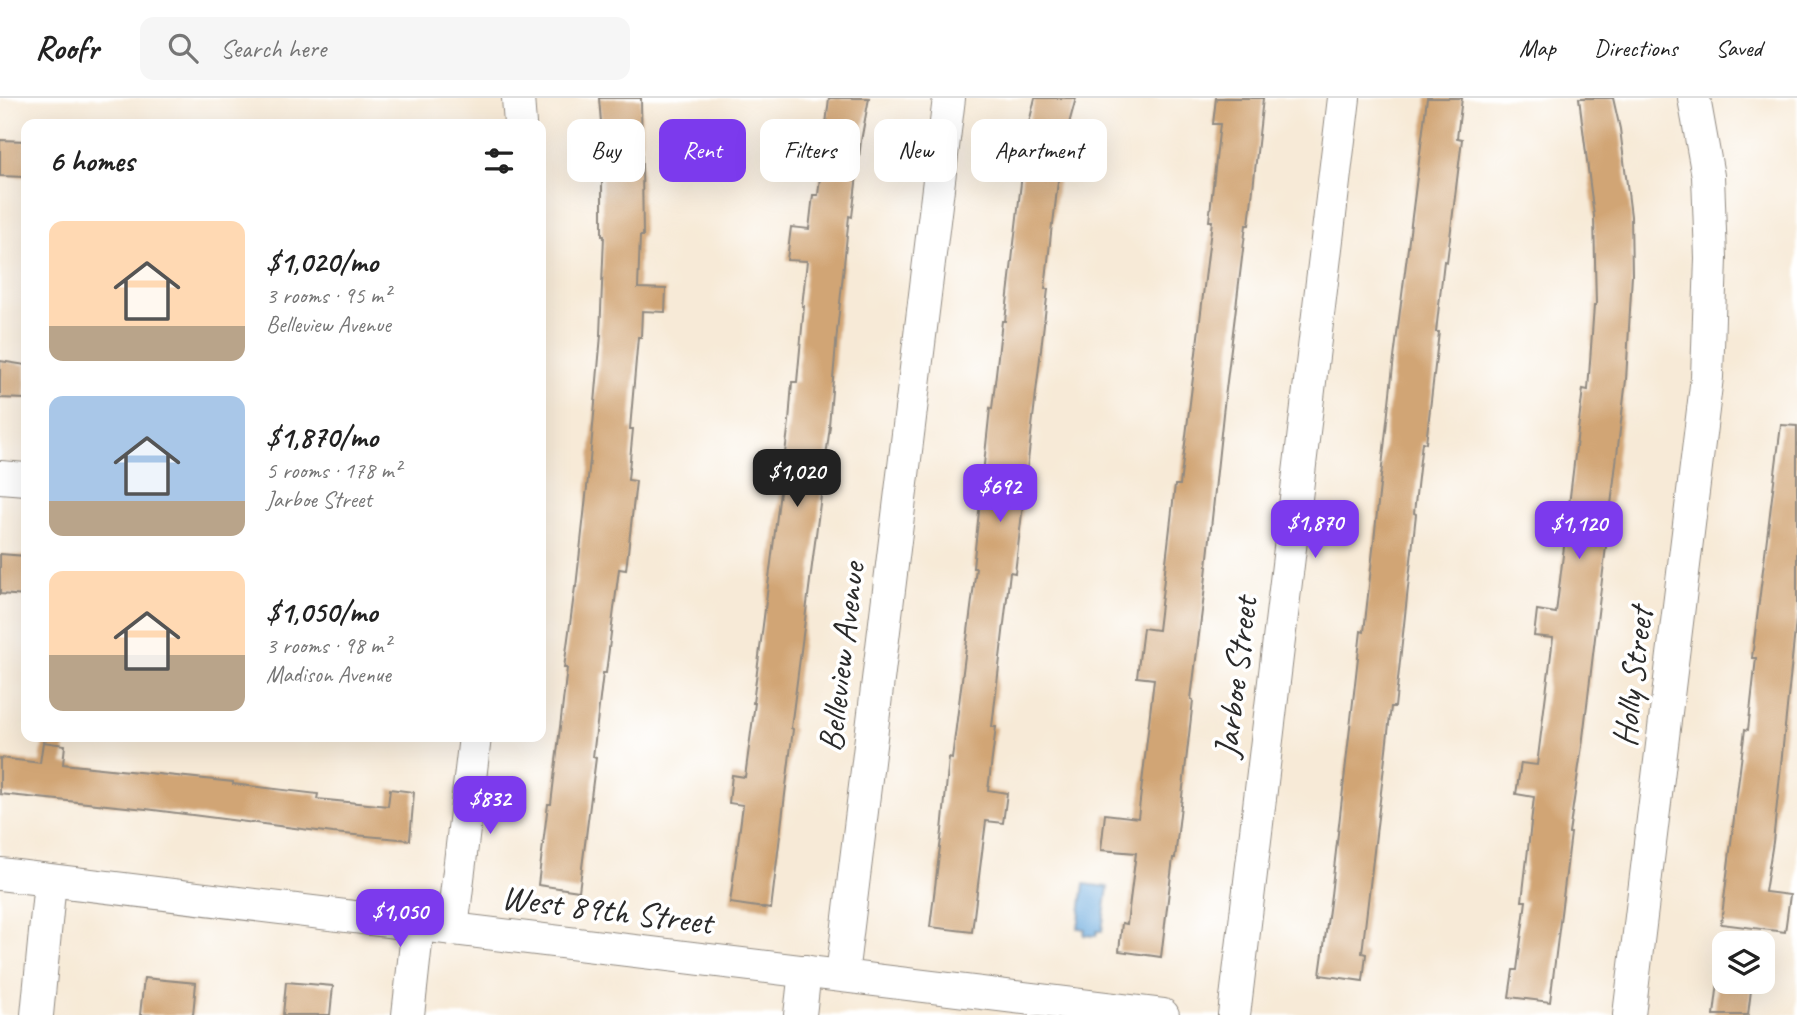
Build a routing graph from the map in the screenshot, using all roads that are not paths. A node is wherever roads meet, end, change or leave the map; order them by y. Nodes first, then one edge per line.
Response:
1 (518, 98) edge
2 (949, 98) edge
3 (1344, 98) edge
4 (1694, 98) edge
5 (520, 119) edge
6 (0, 477) edge
7 (21, 479) edge
8 (474, 742) edge
9 (0, 874) edge
10 (50, 880) junction
11 (418, 925) junction
12 (453, 929) junction
13 (805, 971) junction
14 (842, 975) junction
15 (37, 1015) edge
16 (408, 1015) edge
17 (800, 1015) edge
18 (1163, 1015) edge
19 (1234, 1015) edge
20 (1629, 1015) edge

1 - 5 street
2 - 14 street, Belleview Avenue
3 - 19 street, Jarboe Street
4 - 20 street, Holly Street
6 - 7 street
8 - 12 street
9 - 10 street, West 89th Street
10 - 11 street, West 89th Street
10 - 15 street
11 - 12 street, West 89th Street
11 - 16 street
12 - 13 street, West 89th Street
13 - 14 street, West 89th Street
13 - 17 street
14 - 18 street, West 89th Street

